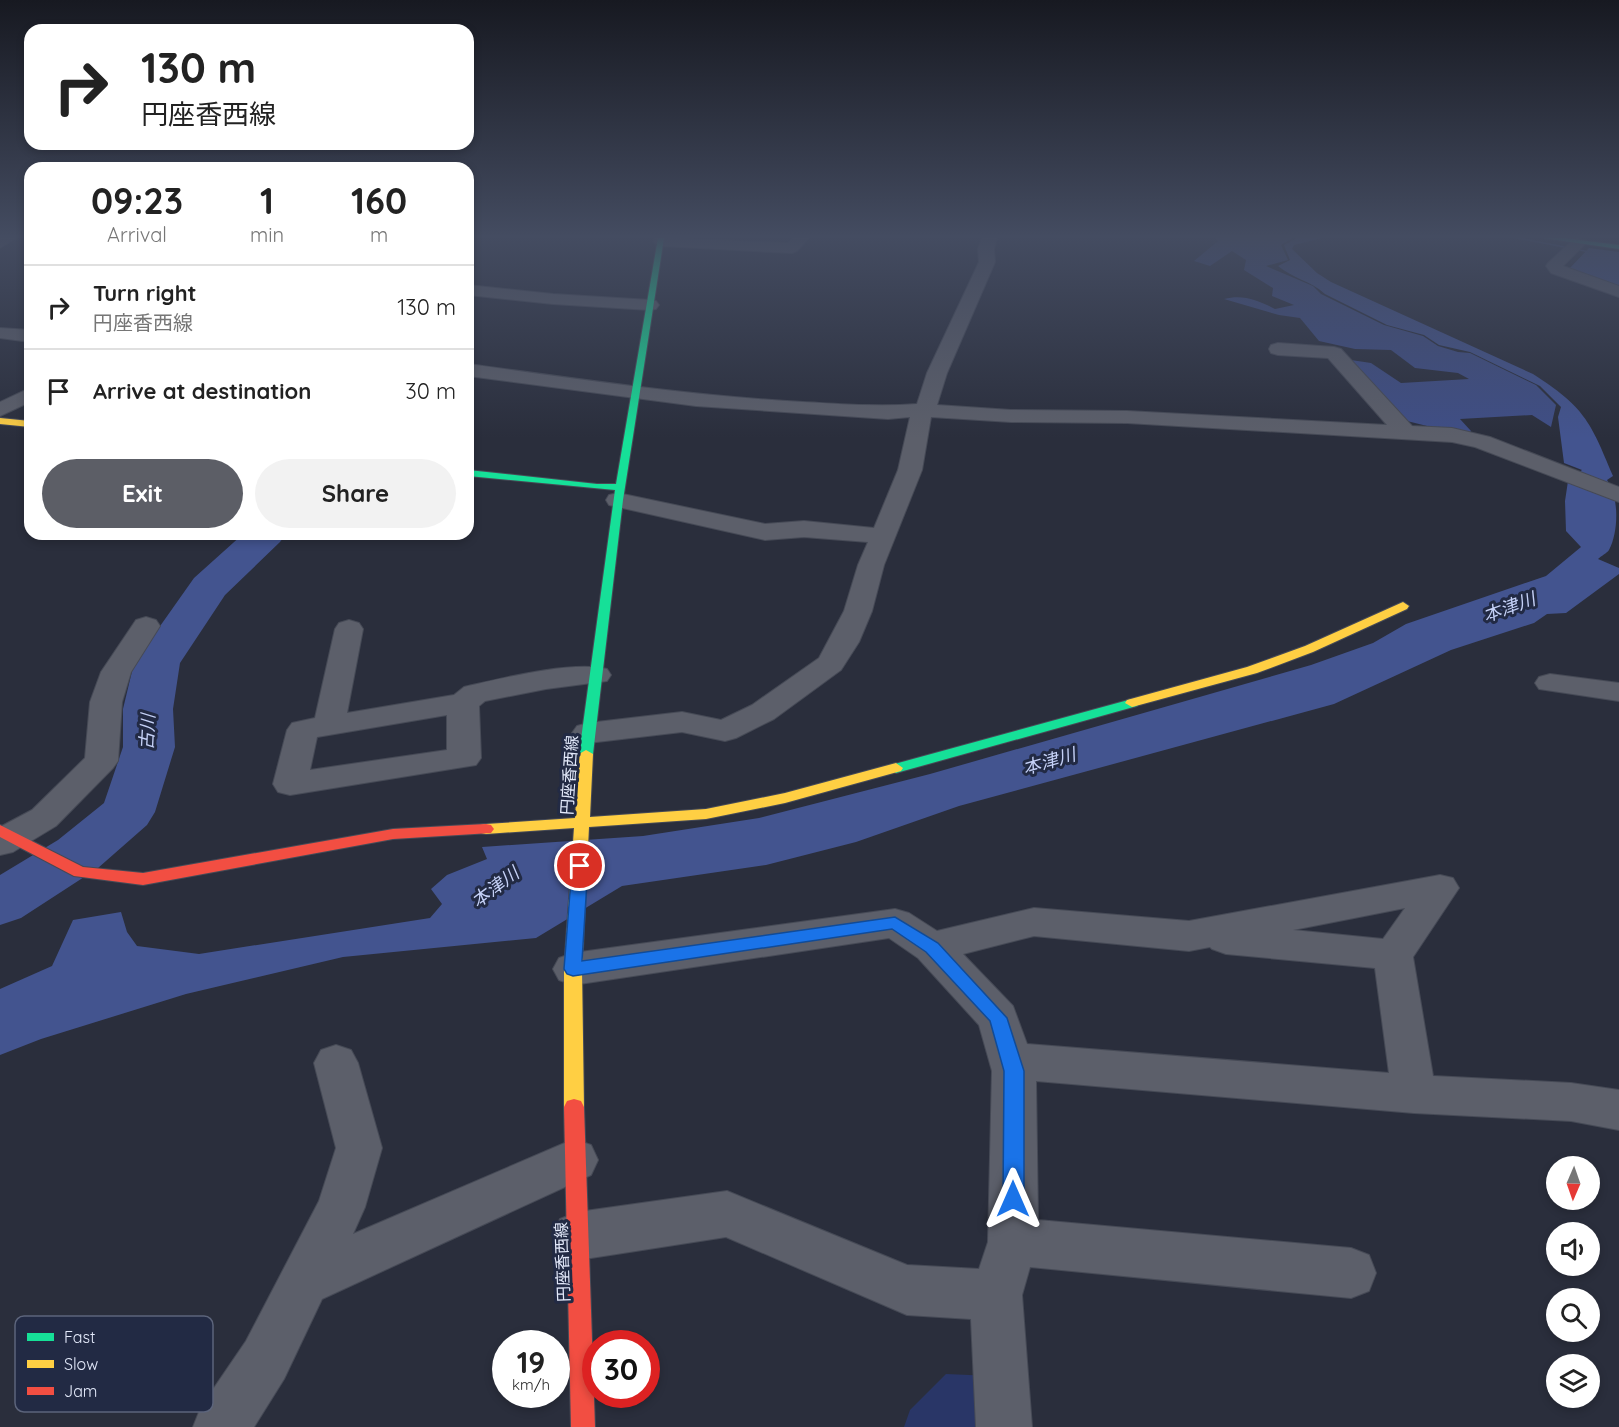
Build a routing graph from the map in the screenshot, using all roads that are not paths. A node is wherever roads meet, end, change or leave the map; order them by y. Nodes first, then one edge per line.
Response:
1 (650, 305) edge
2 (969, 305) edge
3 (0, 333) edge
4 (24, 335) edge
5 (1278, 349) dead end
6 (474, 371) edge
7 (636, 392) junction
8 (24, 397) edge
9 (0, 410) edge
10 (924, 410) junction
11 (0, 421) edge
12 (24, 423) edge
13 (1406, 432) junction
14 (474, 474) edge
15 (619, 493) junction
16 (1619, 495) edge
17 (882, 537) junction
18 (1403, 606) dead end
19 (146, 626) dead end
20 (349, 628) dead end
21 (596, 675) junction
22 (1550, 683) dead end
23 (1619, 692) edge
24 (463, 704) junction
25 (329, 726) junction
26 (588, 734) junction
27 (582, 824) junction
28 (8, 838) edge
29 (1189, 936) junction
30 (932, 947) junction
31 (1393, 955) junction
32 (573, 969) junction
33 (1011, 1061) junction
34 (336, 1063) dead end
35 (1414, 1094) junction
36 (1619, 1110) edge
37 (574, 1160) junction
38 (578, 1236) junction
39 (1013, 1242) junction
40 (1351, 1273) dead end
41 (304, 1281) junction
42 (996, 1295) junction
43 (220, 1427) edge
44 (583, 1427) edge
45 (1004, 1427) edge

1 - 7 main road, 円座香西線
2 - 10 street
3 - 4 street
5 - 13 street
6 - 7 street
7 - 10 street
7 - 15 main road, 円座香西線
8 - 9 street
10 - 13 street
10 - 17 street
11 - 12 main road
13 - 16 street
14 - 15 main road
15 - 17 street
15 - 21 main road, 円座香西線
17 - 26 street
18 - 27 main road
19 - 28 street
20 - 25 street
21 - 24 street
21 - 26 main road, 円座香西線
22 - 23 street
24 - 25 street
24 - 25 street
26 - 27 main road, 円座香西線
27 - 28 main road
27 - 32 main road, 円座香西線
29 - 30 street
29 - 31 street
29 - 31 street
30 - 32 street
30 - 33 street
31 - 35 street
32 - 37 main road, 円座香西線
33 - 35 street
33 - 39 street
34 - 41 street
35 - 36 street
37 - 38 main road, 円座香西線
37 - 41 street
38 - 42 street
38 - 44 main road, 円座香西線
39 - 40 street
39 - 42 street
41 - 43 street
42 - 45 street

